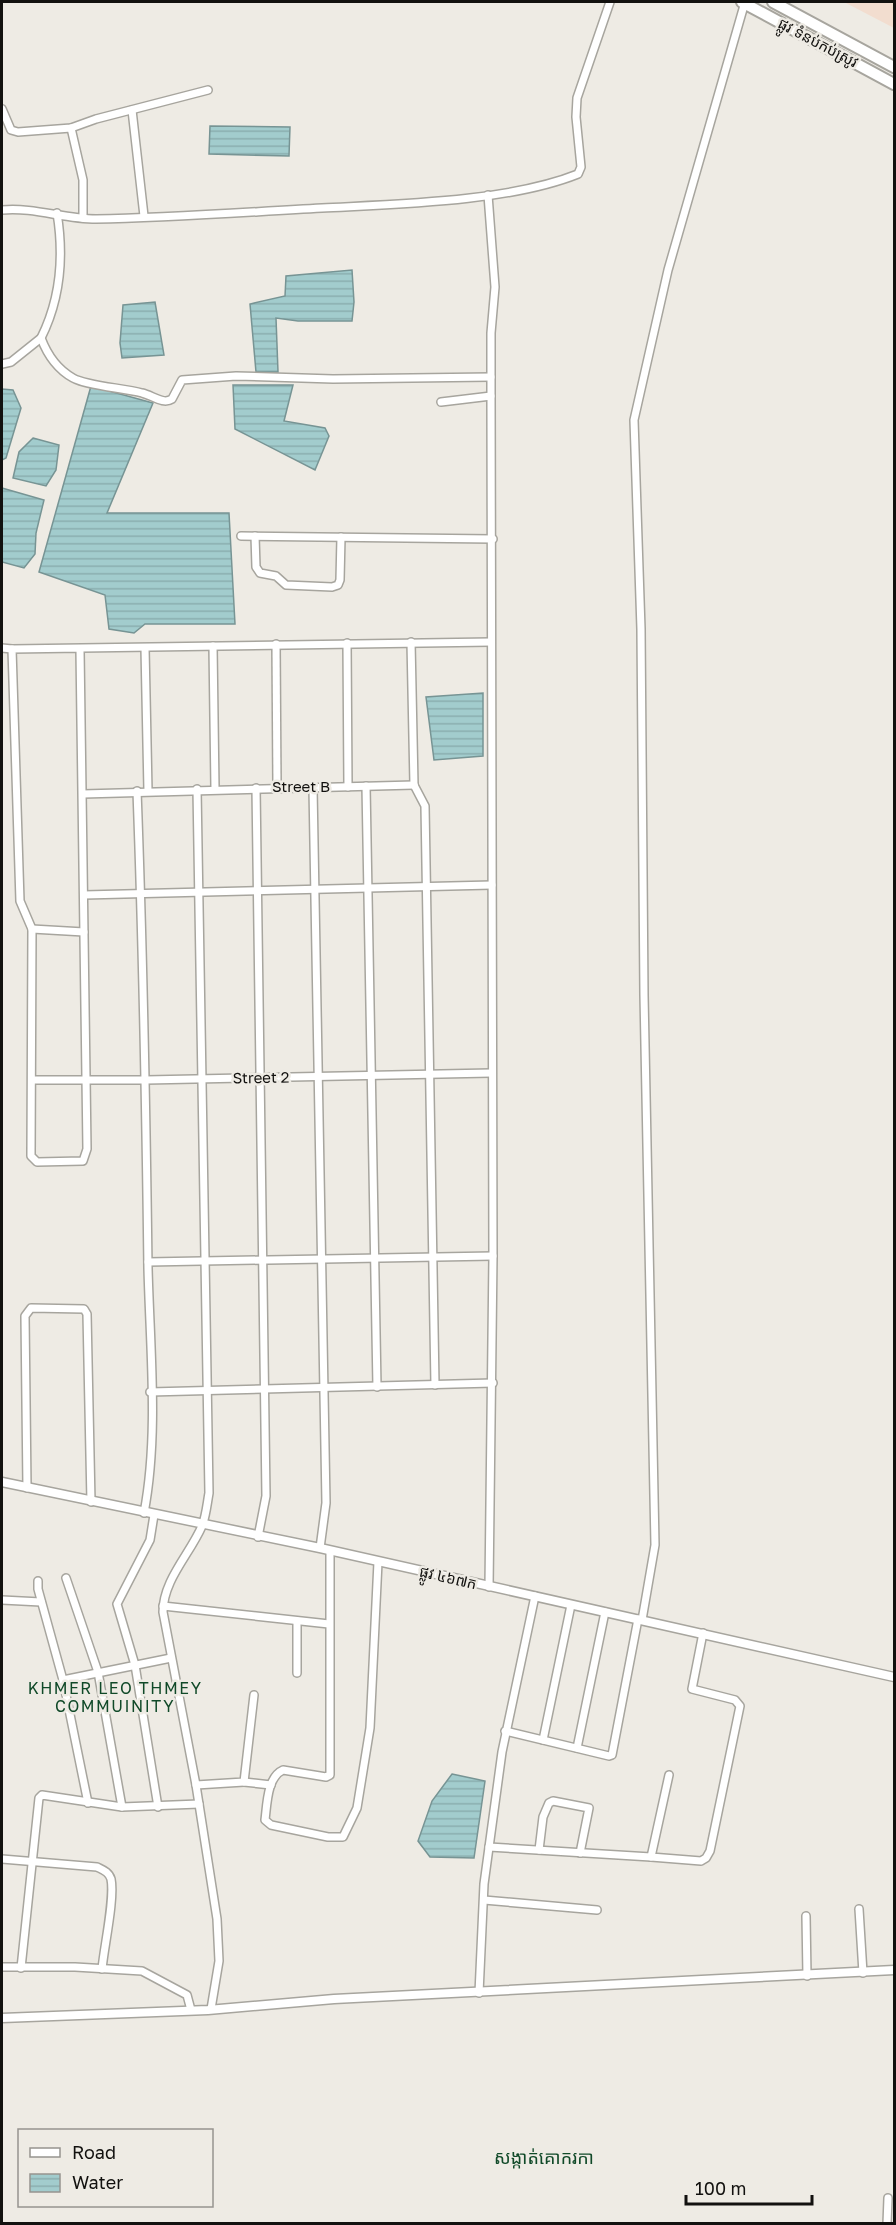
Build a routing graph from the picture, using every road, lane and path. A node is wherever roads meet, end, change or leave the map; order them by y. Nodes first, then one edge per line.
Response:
1 (610, 2) edge
2 (744, 2) edge
3 (773, 2) edge
4 (894, 67) edge
5 (894, 84) edge
6 (208, 90) dead end
7 (2, 109) edge
8 (132, 110) junction
9 (71, 128) junction
10 (488, 195) junction
11 (2, 210) edge
12 (57, 213) junction
13 (144, 216) junction
14 (83, 218) junction
15 (41, 338) junction
16 (2, 364) edge
17 (492, 377) junction
18 (490, 396) junction
19 (441, 402) dead end
20 (241, 536) dead end
21 (255, 536) junction
22 (341, 537) junction
23 (493, 539) junction
24 (411, 642) junction
25 (491, 642) junction
26 (346, 643) junction
27 (276, 644) junction
28 (213, 646) junction
29 (2, 648) edge
30 (145, 648) junction
31 (12, 649) junction
32 (80, 650) junction
33 (414, 785) junction
34 (366, 786) junction
35 (277, 787) junction
36 (348, 787) junction
37 (256, 788) junction
38 (313, 788) junction
39 (197, 789) junction
40 (215, 789) junction
41 (137, 791) junction
42 (148, 791) junction
43 (84, 794) junction
44 (492, 885) junction
45 (425, 887) junction
46 (368, 888) junction
47 (314, 889) junction
48 (258, 891) junction
49 (199, 892) junction
50 (141, 893) junction
51 (84, 896) junction
52 (32, 929) junction
53 (84, 932) junction
54 (491, 1073) junction
55 (430, 1075) junction
56 (372, 1076) junction
57 (318, 1077) junction
58 (260, 1078) junction
59 (202, 1079) junction
60 (32, 1080) junction
61 (86, 1080) junction
62 (146, 1080) junction
63 (433, 1256) junction
64 (493, 1256) junction
65 (375, 1258) junction
66 (321, 1259) junction
67 (263, 1260) junction
68 (205, 1261) junction
69 (148, 1262) junction
70 (493, 1383) junction
71 (435, 1385) junction
72 (377, 1386) junction
73 (324, 1388) junction
74 (265, 1389) junction
75 (207, 1391) junction
76 (150, 1392) junction
77 (2, 1482) edge
78 (27, 1488) junction
79 (91, 1502) junction
80 (144, 1513) junction
81 (154, 1515) junction
82 (202, 1525) junction
83 (258, 1537) junction
84 (320, 1548) junction
85 (330, 1551) junction
86 (378, 1562) junction
87 (66, 1578) dead end
88 (38, 1581) dead end
89 (489, 1587) junction
90 (535, 1596) junction
91 (2, 1600) edge
92 (41, 1602) junction
93 (571, 1605) junction
94 (163, 1606) junction
95 (605, 1612) junction
96 (640, 1619) junction
97 (297, 1621) junction
98 (329, 1624) junction
99 (703, 1633) junction
100 (171, 1658) junction
101 (135, 1665) junction
102 (98, 1672) junction
103 (297, 1673) dead end
104 (894, 1677) edge
105 (63, 1680) junction
106 (254, 1695) dead end
107 (505, 1731) junction
108 (543, 1740) junction
109 (577, 1748) junction
110 (669, 1775) dead end
111 (244, 1782) junction
112 (196, 1785) junction
113 (271, 1785) junction
114 (88, 1803) junction
115 (199, 1804) junction
116 (122, 1807) junction
117 (158, 1807) junction
118 (489, 1847) junction
119 (539, 1850) junction
120 (580, 1852) junction
121 (651, 1857) junction
122 (2, 1859) edge
123 (31, 1862) junction
124 (484, 1900) junction
125 (859, 1909) dead end
126 (597, 1910) dead end
127 (806, 1916) dead end
128 (2, 1967) edge
129 (21, 1968) junction
130 (102, 1969) junction
131 (894, 1970) edge
132 (863, 1973) junction
133 (807, 1976) junction
134 (479, 1994) junction
135 (211, 2009) junction
136 (191, 2010) junction
137 (2, 2018) edge
138 (888, 2198) dead end
139 (887, 2223) edge

1 - 10 street
2 - 5 main road, ផ្លូវ ទំនប់កប់ស្រូវ
2 - 96 street
3 - 4 main road, ផ្លូវ ទំនប់កប់ស្រូវ
6 - 8 street
7 - 9 street
8 - 9 street
8 - 13 street
9 - 14 street
10 - 13 street
10 - 17 street
11 - 12 street
12 - 14 street
12 - 15 street
13 - 14 street
15 - 16 street
15 - 17 street
17 - 18 street
18 - 19 street
18 - 23 street
20 - 21 street
21 - 22 street
21 - 22 street
22 - 23 street
23 - 25 street
24 - 25 street
24 - 26 street
24 - 33 street
25 - 44 street
26 - 27 street
26 - 36 street
27 - 28 street
27 - 35 street
28 - 30 street
28 - 40 street
29 - 31 street
30 - 32 street
30 - 42 street
31 - 32 street
31 - 52 street
32 - 43 street
33 - 34 street, Street B
33 - 45 street
34 - 36 street, Street B
34 - 46 street
35 - 37 street, Street B
35 - 38 street, Street B
36 - 38 street, Street B
37 - 40 street, Street B
37 - 48 street
38 - 47 street
39 - 40 street, Street B
39 - 42 street, Street B
39 - 49 street
41 - 42 street, Street B
41 - 43 street, Street B
41 - 50 street
43 - 51 street
44 - 45 street
44 - 54 street
45 - 46 street
45 - 55 street
46 - 47 street
46 - 56 street
47 - 48 street
47 - 57 street
48 - 49 street
48 - 58 street
49 - 50 street
49 - 59 street
50 - 51 street
50 - 62 street
51 - 53 street
52 - 53 street
52 - 60 street
53 - 61 street
54 - 55 street, Street 2
54 - 64 street
55 - 56 street, Street 2
55 - 63 street
56 - 57 street, Street 2
56 - 65 street
57 - 58 street, Street 2
57 - 66 street
58 - 59 street, Street 2
58 - 67 street
59 - 62 street, Street 2
59 - 68 street
60 - 61 street, Street 2
60 - 61 street
61 - 62 street, Street 2
62 - 69 street
63 - 64 street
63 - 65 street
63 - 71 street
64 - 70 street
65 - 66 street
65 - 72 street
66 - 67 street
66 - 73 street
67 - 68 street
67 - 74 street
68 - 69 street
68 - 75 street
69 - 76 street
70 - 71 street
70 - 89 street
71 - 72 street
72 - 73 street
73 - 74 street
73 - 84 street
74 - 75 street
74 - 83 street
75 - 76 street
75 - 82 street
76 - 80 street
77 - 78 street, ផ្លូវ ៤៦៧ក
78 - 79 street, ផ្លូវ ៤៦៧ក
78 - 79 street
79 - 80 street, ផ្លូវ ៤៦៧ក
80 - 81 street, ផ្លូវ ៤៦៧ក
81 - 82 street, ផ្លូវ ៤៦៧ក
81 - 101 street
82 - 83 street, ផ្លូវ ៤៦៧ក
82 - 94 street
83 - 84 street, ផ្លូវ ៤៦៧ក
84 - 85 street, ផ្លូវ ៤៦៧ក
85 - 86 street, ផ្លូវ ៤៦៧ក
85 - 98 street
86 - 89 street, ផ្លូវ ៤៦៧ក
86 - 113 street
87 - 102 street
88 - 92 street
89 - 90 street, ផ្លូវ ៤៦៧ក
90 - 93 street, ផ្លូវ ៤៦៧ក
90 - 107 street
91 - 92 street
92 - 105 street
93 - 95 street, ផ្លូវ ៤៦៧ក
93 - 108 street
94 - 97 street
94 - 100 street
95 - 96 street, ផ្លូវ ៤៦៧ក
95 - 109 street
96 - 99 street, ផ្លូវ ៤៦៧ក
96 - 109 street
97 - 98 street
97 - 103 street
98 - 113 street
99 - 104 street, ផ្លូវ ៤៦៧ក
99 - 121 street
100 - 101 street
100 - 112 street
101 - 102 street
101 - 117 street
102 - 105 street
102 - 116 street
105 - 114 street
106 - 111 street
107 - 108 street
107 - 118 street
108 - 109 street
110 - 121 street
111 - 112 street
111 - 113 street
112 - 115 street
114 - 116 street
114 - 123 street
115 - 117 street
115 - 135 street
116 - 117 street
118 - 119 street
118 - 124 street
119 - 120 street
119 - 120 street
120 - 121 street
122 - 123 street
123 - 129 street
123 - 130 street
124 - 126 street
124 - 134 street
125 - 132 street
127 - 133 street
128 - 129 street
129 - 130 street
130 - 136 street
131 - 132 street
132 - 133 street
133 - 134 street
134 - 135 street
135 - 136 street
136 - 137 street
138 - 139 street

